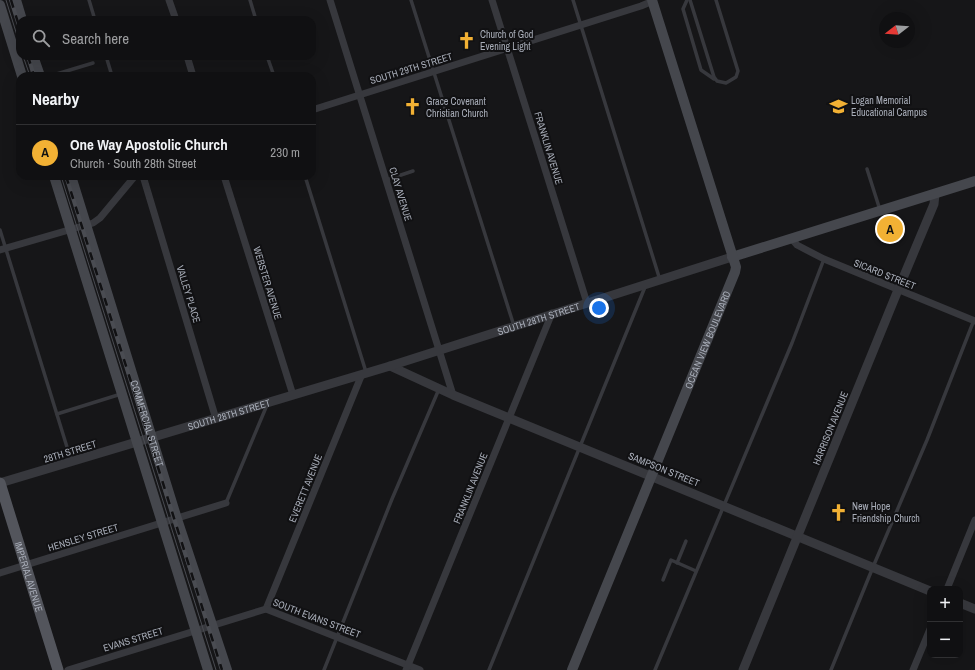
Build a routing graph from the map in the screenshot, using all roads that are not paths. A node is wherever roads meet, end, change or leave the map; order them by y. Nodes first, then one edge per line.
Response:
1 (16, 0) edge
2 (89, 0) edge
3 (170, 0) edge
4 (250, 0) edge
5 (330, 0) edge
6 (411, 0) edge
7 (492, 0) edge
8 (572, 0) edge
9 (653, 0) edge
10 (689, 0) edge
11 (716, 0) edge
12 (0, 5) edge
13 (21, 16) edge
14 (94, 16) edge
15 (175, 16) edge
16 (255, 16) edge
17 (580, 25) junction
18 (507, 48) junction
19 (16, 57) edge
20 (17, 60) edge
21 (34, 60) edge
22 (107, 60) edge
23 (188, 60) edge
24 (268, 60) edge
25 (93, 63) dead end
26 (433, 71) junction
27 (21, 72) edge
28 (39, 72) edge
29 (63, 72) edge
30 (111, 72) edge
31 (192, 72) edge
32 (273, 72) edge
33 (717, 81) junction
34 (360, 95) junction
35 (316, 109) edge
36 (867, 168) dead end
37 (413, 171) dead end
38 (55, 180) edge
39 (72, 180) edge
40 (132, 180) edge
41 (144, 180) edge
42 (225, 180) edge
43 (306, 180) edge
44 (386, 180) junction
45 (975, 181) edge
46 (935, 194) junction
47 (880, 211) junction
48 (87, 225) junction
49 (0, 230) edge
50 (71, 230) junction
51 (791, 238) junction
52 (3, 250) edge
53 (732, 257) junction
54 (824, 259) junction
55 (660, 280) junction
56 (646, 284) junction
57 (898, 290) junction
58 (587, 303) junction
59 (552, 313) junction
60 (975, 320) edge
61 (514, 326) junction
62 (439, 350) junction
63 (390, 366) junction
64 (364, 373) junction
65 (439, 388) junction
66 (121, 394) junction
67 (453, 394) junction
68 (293, 395) junction
69 (268, 403) junction
70 (57, 414) junction
71 (216, 418) junction
72 (510, 418) junction
73 (145, 440) junction
74 (580, 447) junction
75 (72, 462) junction
76 (652, 476) junction
77 (0, 483) edge
78 (226, 503) joint
79 (723, 506) junction
80 (975, 520) edge
81 (170, 521) junction
82 (798, 536) junction
83 (686, 541) dead end
84 (677, 563) junction
85 (25, 566) junction
86 (873, 567) junction
87 (696, 571) junction
88 (0, 574) edge
89 (663, 580) dead end
90 (948, 586) edge
91 (927, 590) edge
92 (963, 604) edge
93 (266, 609) junction
94 (975, 609) edge
95 (204, 628) junction
96 (337, 636) junction
97 (927, 636) edge
98 (407, 667) edge
99 (58, 670) edge
100 (68, 670) edge
101 (208, 670) edge
102 (227, 670) edge
103 (324, 670) edge
104 (420, 670) edge
105 (489, 670) edge
106 (572, 670) edge
107 (655, 670) edge
108 (743, 670) edge
109 (831, 670) edge
110 (913, 670) edge

1 - 13 main road
2 - 14 lane
3 - 15 street
4 - 16 lane
5 - 34 street, CLAY AVENUE
6 - 26 lane
7 - 18 street, FRANKLIN AVENUE
8 - 17 lane
9 - 17 street, SOUTH 29TH STREET
9 - 53 main road, OCEAN VIEW BOULEVARD
10 - 33 lane
10 - 33 lane
11 - 33 lane
12 - 19 main road
17 - 18 street, SOUTH 29TH STREET
17 - 55 lane
18 - 26 street, SOUTH 29TH STREET
18 - 58 street, FRANKLIN AVENUE
20 - 27 main road
21 - 28 main road
22 - 30 lane
23 - 31 street
24 - 32 lane
25 - 29 lane
26 - 34 street, SOUTH 29TH STREET
26 - 61 lane
34 - 35 street, SOUTH 29TH STREET
34 - 44 street, CLAY AVENUE
36 - 47 lane
37 - 44 lane
38 - 50 main road
39 - 48 main road, COMMERCIAL STREET
40 - 48 street
41 - 71 street, VALLEY PLACE
42 - 68 street, WEBSTER AVENUE
43 - 64 lane
44 - 62 street, CLAY AVENUE
45 - 46 main road, SOUTH 28TH STREET
46 - 47 main road, SOUTH 28TH STREET
46 - 57 street, HARRISON AVENUE
47 - 51 main road, SOUTH 28TH STREET
48 - 50 street
48 - 73 main road, COMMERCIAL STREET
49 - 52 lane
50 - 52 street
50 - 66 main road
51 - 53 main road, SOUTH 28TH STREET
51 - 54 street, SICARD STREET
52 - 70 lane
53 - 55 street, SOUTH 28TH STREET
53 - 76 main road, OCEAN VIEW BOULEVARD
54 - 57 street, SICARD STREET
54 - 79 lane
55 - 56 street, SOUTH 28TH STREET
56 - 58 street, SOUTH 28TH STREET
56 - 74 lane
57 - 60 street, SICARD STREET
57 - 82 street, HARRISON AVENUE
58 - 59 street, SOUTH 28TH STREET
59 - 61 street, SOUTH 28TH STREET
59 - 72 street, FRANKLIN AVENUE
60 - 86 lane
61 - 62 street, SOUTH 28TH STREET
62 - 63 street, SOUTH 28TH STREET
62 - 67 street, CLAY AVENUE
63 - 64 street, SOUTH 28TH STREET
63 - 65 street, SAMPSON STREET
64 - 68 street, SOUTH 28TH STREET
64 - 93 street, EVERETT AVENUE
65 - 67 street, SAMPSON STREET
65 - 96 lane
66 - 70 lane
66 - 73 main road
67 - 72 street, SAMPSON STREET
68 - 69 street, SOUTH 28TH STREET
69 - 71 street, SOUTH 28TH STREET
69 - 78 lane
70 - 75 lane
71 - 73 street, SOUTH 28TH STREET
72 - 74 street, SAMPSON STREET
72 - 98 street, FRANKLIN AVENUE
73 - 75 street, 28TH STREET
73 - 81 main road, COMMERCIAL STREET
73 - 81 main road
74 - 76 street, SAMPSON STREET
74 - 105 lane
75 - 77 street, 28TH STREET
76 - 79 street, SAMPSON STREET
76 - 106 main road, OCEAN VIEW BOULEVARD
77 - 85 main road, IMPERIAL AVENUE
78 - 81 street, HENSLEY STREET
79 - 82 street, SAMPSON STREET
79 - 87 lane
80 - 90 street
81 - 85 street, HENSLEY STREET
81 - 95 main road, COMMERCIAL STREET
81 - 95 main road
82 - 86 street, SAMPSON STREET
82 - 108 street, HARRISON AVENUE
83 - 84 lane
84 - 87 lane
84 - 89 lane
85 - 88 street, HENSLEY STREET
85 - 99 main road, IMPERIAL AVENUE
86 - 91 street, SAMPSON STREET
86 - 109 lane
87 - 107 lane
92 - 94 street
93 - 95 street, SOUTH EVANS STREET
93 - 96 street, SOUTH EVANS STREET
95 - 100 street, EVANS STREET
95 - 101 main road
95 - 102 main road, COMMERCIAL STREET
96 - 98 street, SOUTH EVANS STREET
96 - 103 lane
97 - 110 street
98 - 104 street, SOUTH EVANS STREET

